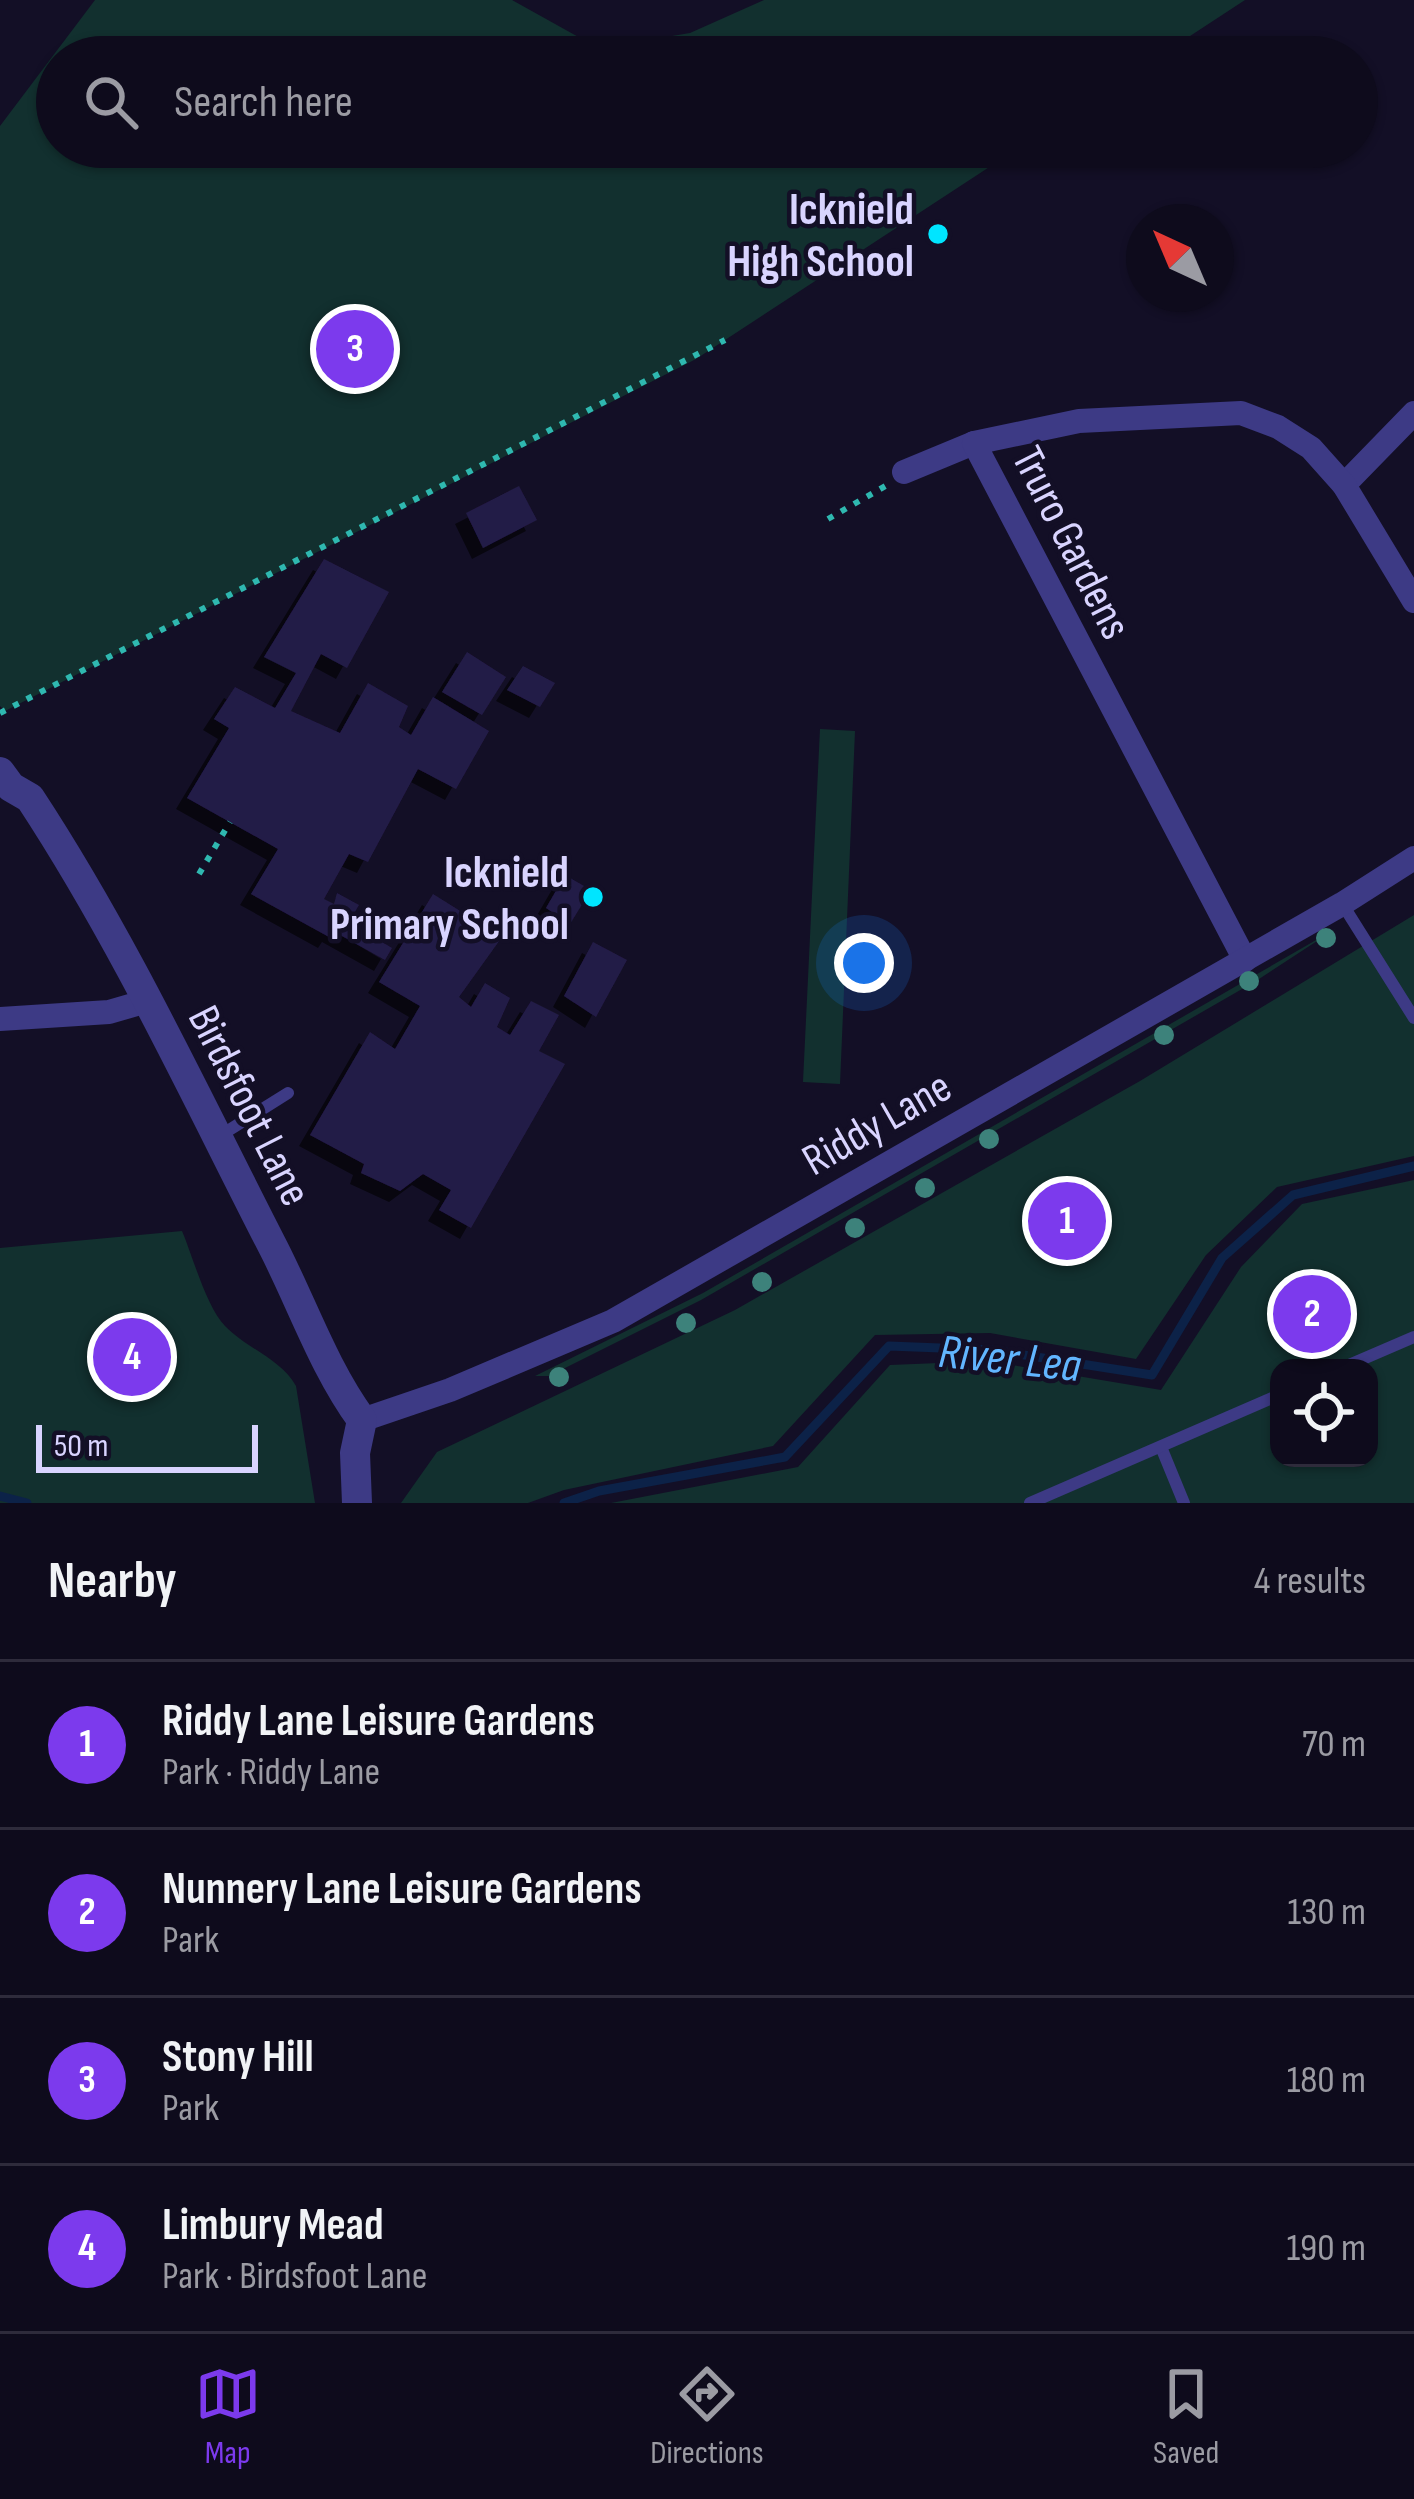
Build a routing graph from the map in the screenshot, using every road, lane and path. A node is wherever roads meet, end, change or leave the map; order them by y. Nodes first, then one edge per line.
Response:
1 (725, 340) dead end
2 (1414, 412) edge
3 (974, 443) junction
4 (904, 472) joint
5 (1344, 485) junction
6 (828, 519) dead end
7 (1414, 601) edge
8 (0, 713) edge
9 (0, 772) edge
10 (230, 822) dead end
11 (1414, 858) edge
12 (199, 874) dead end
13 (1342, 904) junction
14 (1245, 960) junction
15 (146, 1001) junction
16 (0, 1018) edge
17 (1414, 1018) edge
18 (289, 1093) dead end
19 (217, 1138) junction
20 (1414, 1337) edge
21 (1363, 1359) edge
22 (1270, 1399) edge
23 (362, 1420) junction
24 (1161, 1447) junction
25 (358, 1503) edge
26 (1030, 1503) edge
27 (1184, 1503) edge

1 - 8 path
2 - 5 street
3 - 4 street
3 - 5 street, Truro Gardens
3 - 14 street, Truro Gardens
4 - 6 path
5 - 7 street, Truro Gardens
9 - 15 street, Birdsfoot Lane
10 - 12 path
11 - 13 street, Riddy Lane
13 - 14 street, Riddy Lane
13 - 17 lane
14 - 23 street, Riddy Lane
15 - 16 street
15 - 19 street, Birdsfoot Lane
18 - 19 lane
19 - 23 street, Birdsfoot Lane
20 - 21 lane
22 - 24 lane
23 - 25 street
24 - 26 lane
24 - 27 lane

